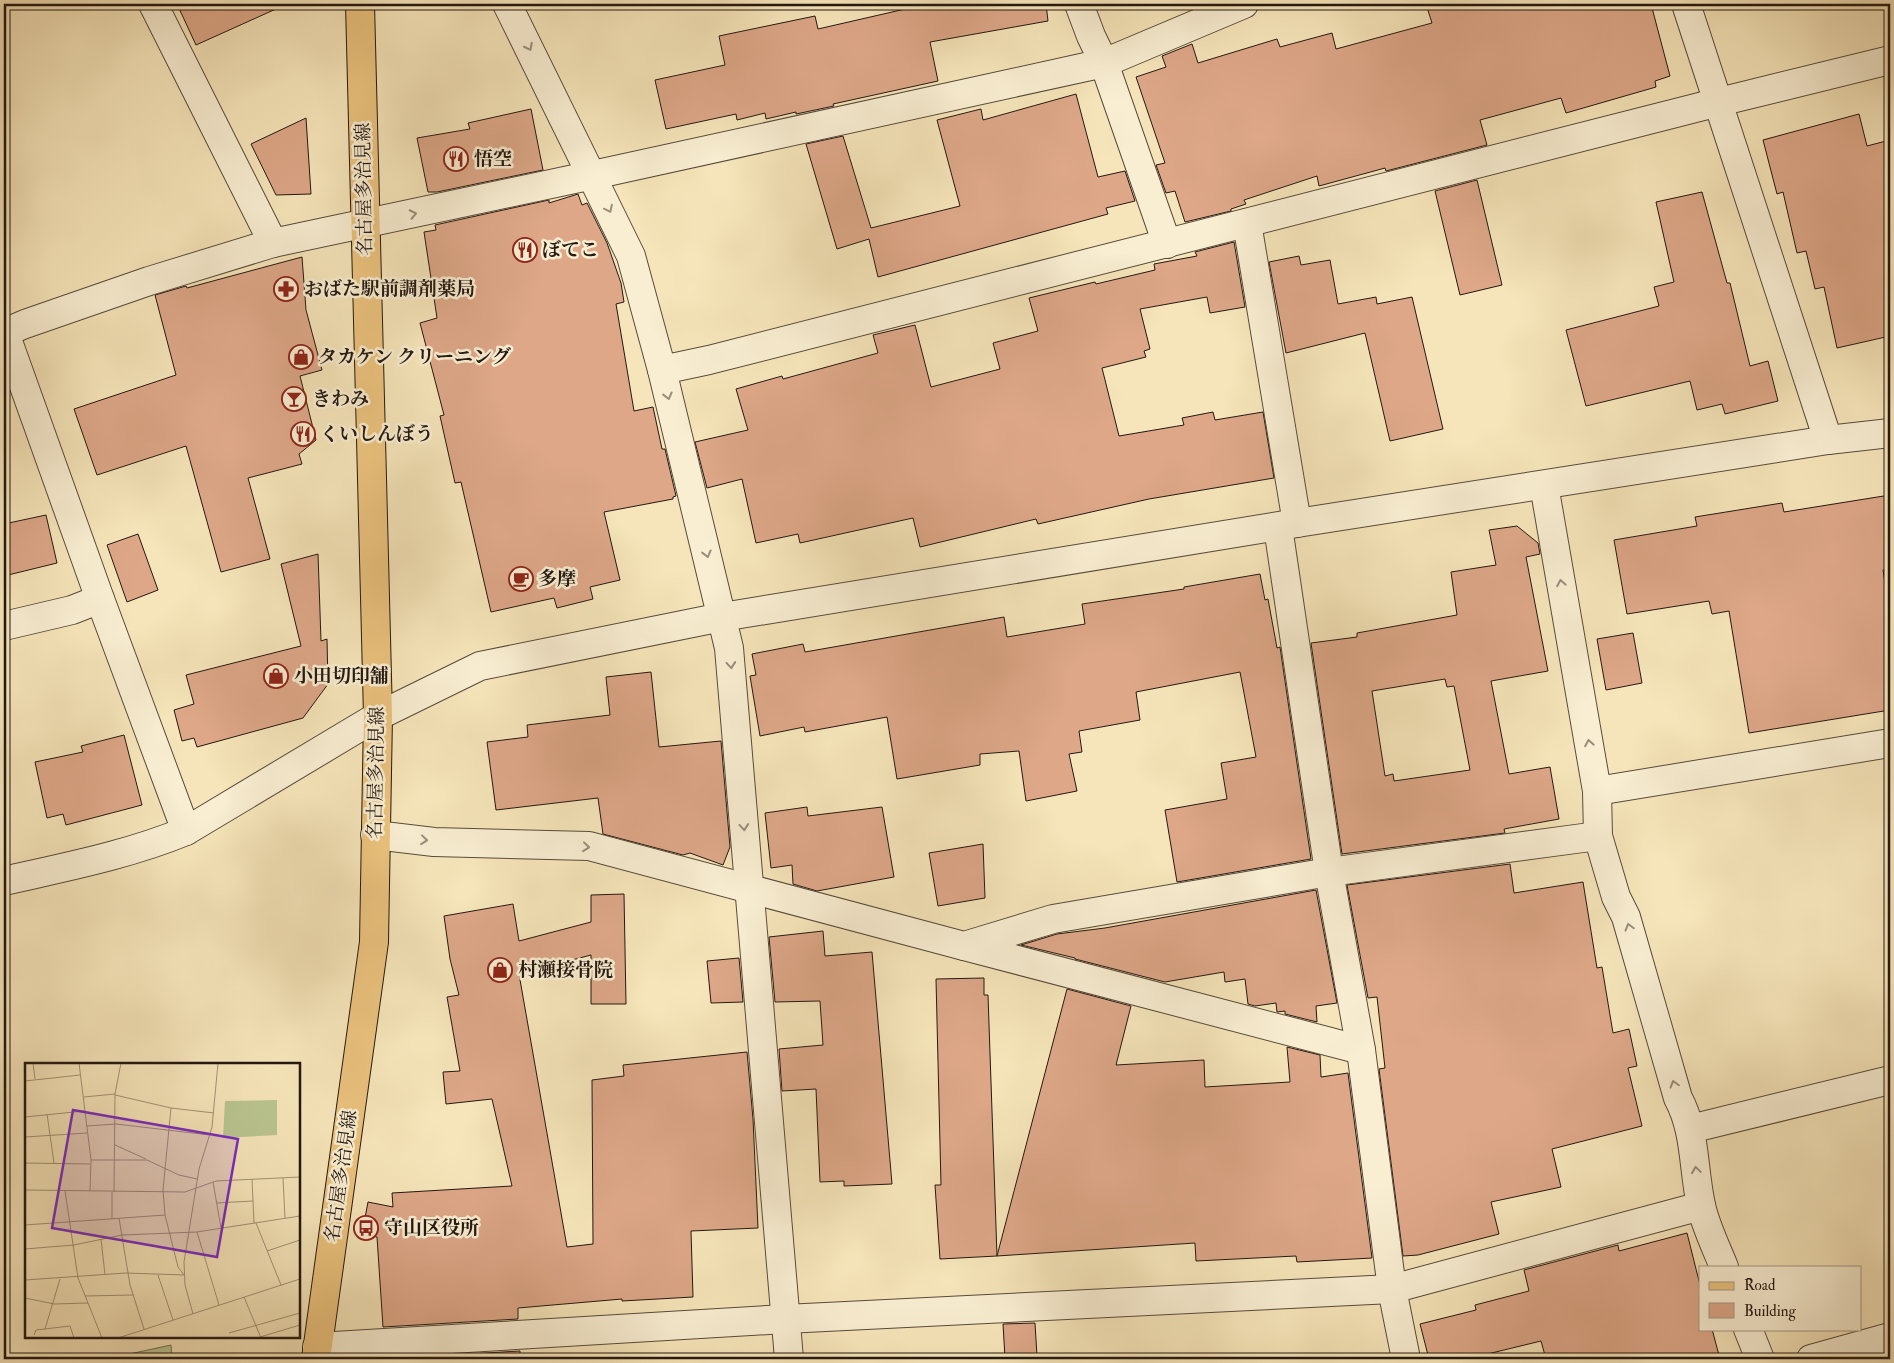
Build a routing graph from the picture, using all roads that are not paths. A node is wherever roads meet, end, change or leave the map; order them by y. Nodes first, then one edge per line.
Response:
1 (153, 4) edge
2 (360, 4) edge
3 (507, 4) edge
4 (1079, 4) edge
5 (1244, 4) edge
6 (1686, 4) edge
7 (1890, 60) edge
8 (1104, 63) junction
9 (1719, 102) junction
10 (593, 175) junction
11 (365, 224) junction
12 (1247, 224) junction
13 (273, 243) junction
14 (1167, 244) junction
15 (4, 333) edge
16 (662, 370) junction
17 (1890, 433) edge
18 (1828, 440) junction
19 (1544, 485) junction
20 (1288, 525) junction
21 (100, 599) junction
22 (722, 617) junction
23 (4, 626) edge
24 (378, 716) junction
25 (1890, 743) edge
26 (1597, 791) junction
27 (186, 830) junction
28 (375, 835) junction
29 (1598, 836) junction
30 (1329, 872) junction
31 (4, 881) edge
32 (749, 888) junction
33 (964, 946) junction
34 (1362, 1050) junction
35 (1890, 1080) edge
36 (1690, 1129) junction
37 (1701, 1206) junction
38 (1724, 1266) edge
39 (1392, 1288) junction
40 (785, 1319) junction
41 (1748, 1330) edge
42 (1890, 1337) edge
43 (317, 1353) edge
44 (788, 1359) edge
45 (1406, 1359) edge
46 (1760, 1359) edge
47 (1811, 1359) edge

1 - 13 street
2 - 11 main road, 名古屋多治見線
3 -> 10 street
4 - 8 street
5 - 8 street
6 - 9 street
7 - 9 street
8 - 10 street
8 - 14 street
9 - 12 street
9 - 18 street
11 -> 10 street
10 -> 16 street
11 - 13 street
11 - 24 main road, 名古屋多治見線
12 - 14 street
12 - 20 street
13 - 15 street
14 - 16 street
15 - 21 street
16 -> 22 street
17 - 18 street
18 - 19 street
19 - 20 street
26 -> 19 street
20 - 22 street
20 - 30 street
21 - 23 street
21 - 27 street
22 - 24 street
22 -> 32 street
24 - 27 street
24 - 28 main road, 名古屋多治見線
25 - 26 street
26 - 29 street
27 - 31 street
28 -> 32 street
28 - 43 main road, 名古屋多治見線
29 - 30 street
36 -> 29 street
30 - 33 street
30 - 34 street
32 - 33 street
32 - 40 street
33 - 34 street
34 - 39 street
35 - 36 street
37 -> 36 street
37 - 38 street
37 - 39 street
39 - 40 street
39 - 45 street
40 - 43 street
40 - 44 street
41 - 46 street
42 - 47 street

